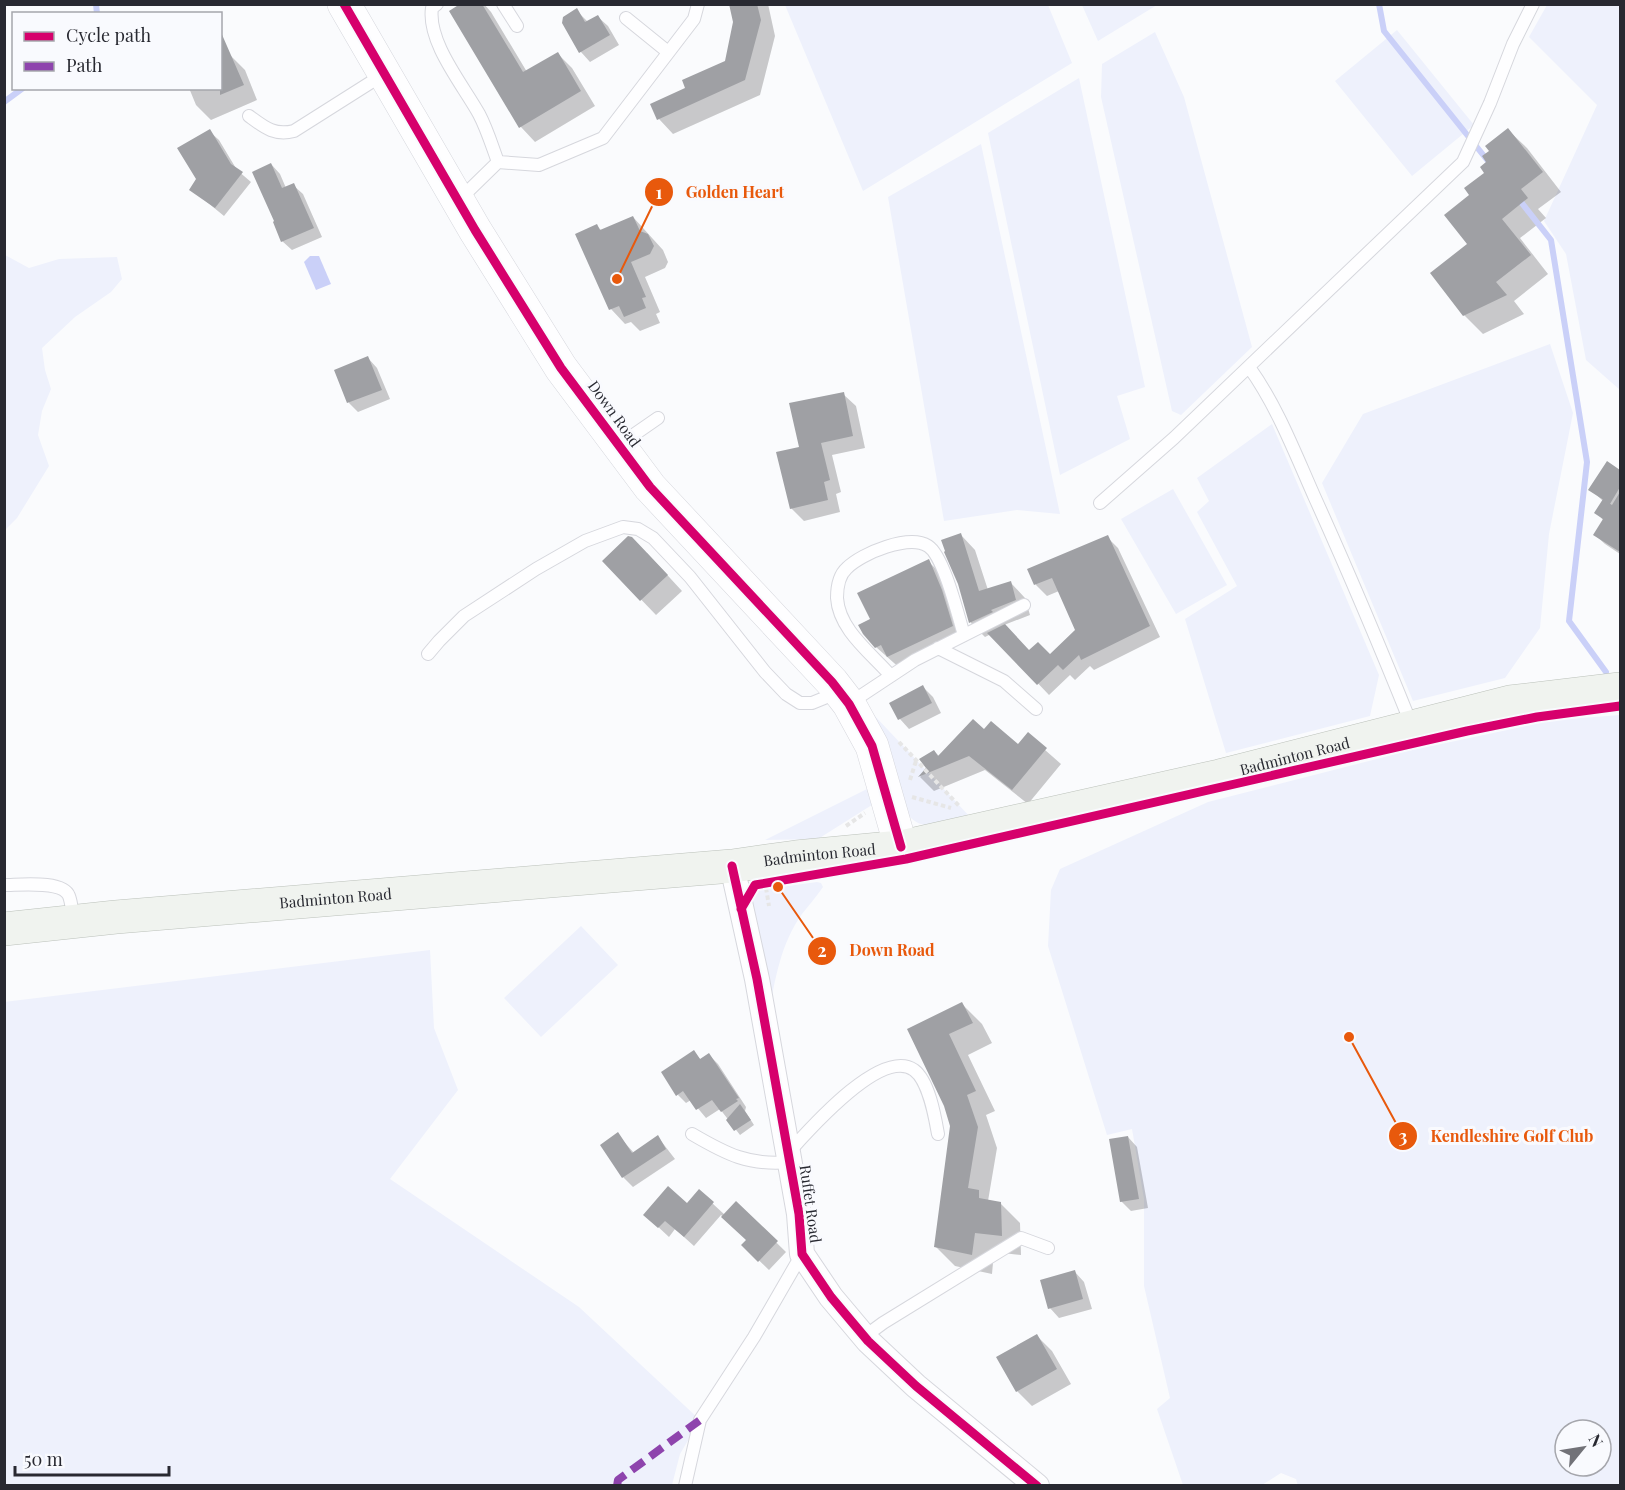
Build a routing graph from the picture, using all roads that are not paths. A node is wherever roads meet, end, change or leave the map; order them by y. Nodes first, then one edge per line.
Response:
1 (344, 4) edge
2 (437, 4) edge
3 (503, 4) edge
4 (698, 4) edge
5 (1533, 4) edge
6 (626, 18) dead end
7 (517, 26) dead end
8 (668, 52) junction
9 (384, 74) junction
10 (249, 116) dead end
11 (498, 162) junction
12 (458, 201) junction
13 (1249, 367) junction
14 (658, 418) dead end
15 (618, 445) junction
16 (1101, 503) dead end
17 (1024, 605) dead end
18 (964, 635) junction
19 (938, 648) junction
20 (428, 654) dead end
21 (891, 676) junction
22 (1620, 689) edge
23 (844, 698) junction
24 (1036, 709) dead end
25 (1413, 727) junction
26 (901, 847) junction
27 (732, 866) junction
28 (4, 885) edge
29 (74, 921) junction
30 (4, 929) edge
31 (692, 1134) dead end
32 (938, 1134) dead end
33 (789, 1157) junction
34 (1048, 1248) dead end
35 (801, 1254) junction
36 (864, 1337) junction
37 (685, 1485) edge
38 (1037, 1485) edge

1 - 9 street, Down Road
2 - 11 lane
3 - 7 lane
4 - 8 lane
5 - 13 lane
6 - 8 lane
8 - 11 lane
9 - 10 lane
9 - 12 street, Down Road
11 - 12 lane
12 - 15 street, Down Road
13 - 16 lane
13 - 25 lane
14 - 15 lane
15 - 23 street, Down Road
17 - 18 lane
18 - 19 lane
18 - 21 lane
19 - 21 lane
19 - 24 lane
20 - 23 lane
21 - 23 lane
22 - 25 main road, Badminton Road
23 - 26 street, Down Road
25 - 26 main road, Badminton Road
26 - 27 main road, Badminton Road
27 - 29 main road, Badminton Road
27 - 33 street, Ruffet Road
28 - 29 lane
29 - 30 main road, Badminton Road
31 - 33 lane
32 - 33 lane
33 - 35 street, Ruffet Road
34 - 36 lane
35 - 36 street, Ruffet Road
35 - 37 lane
36 - 38 street, Ruffet Road

